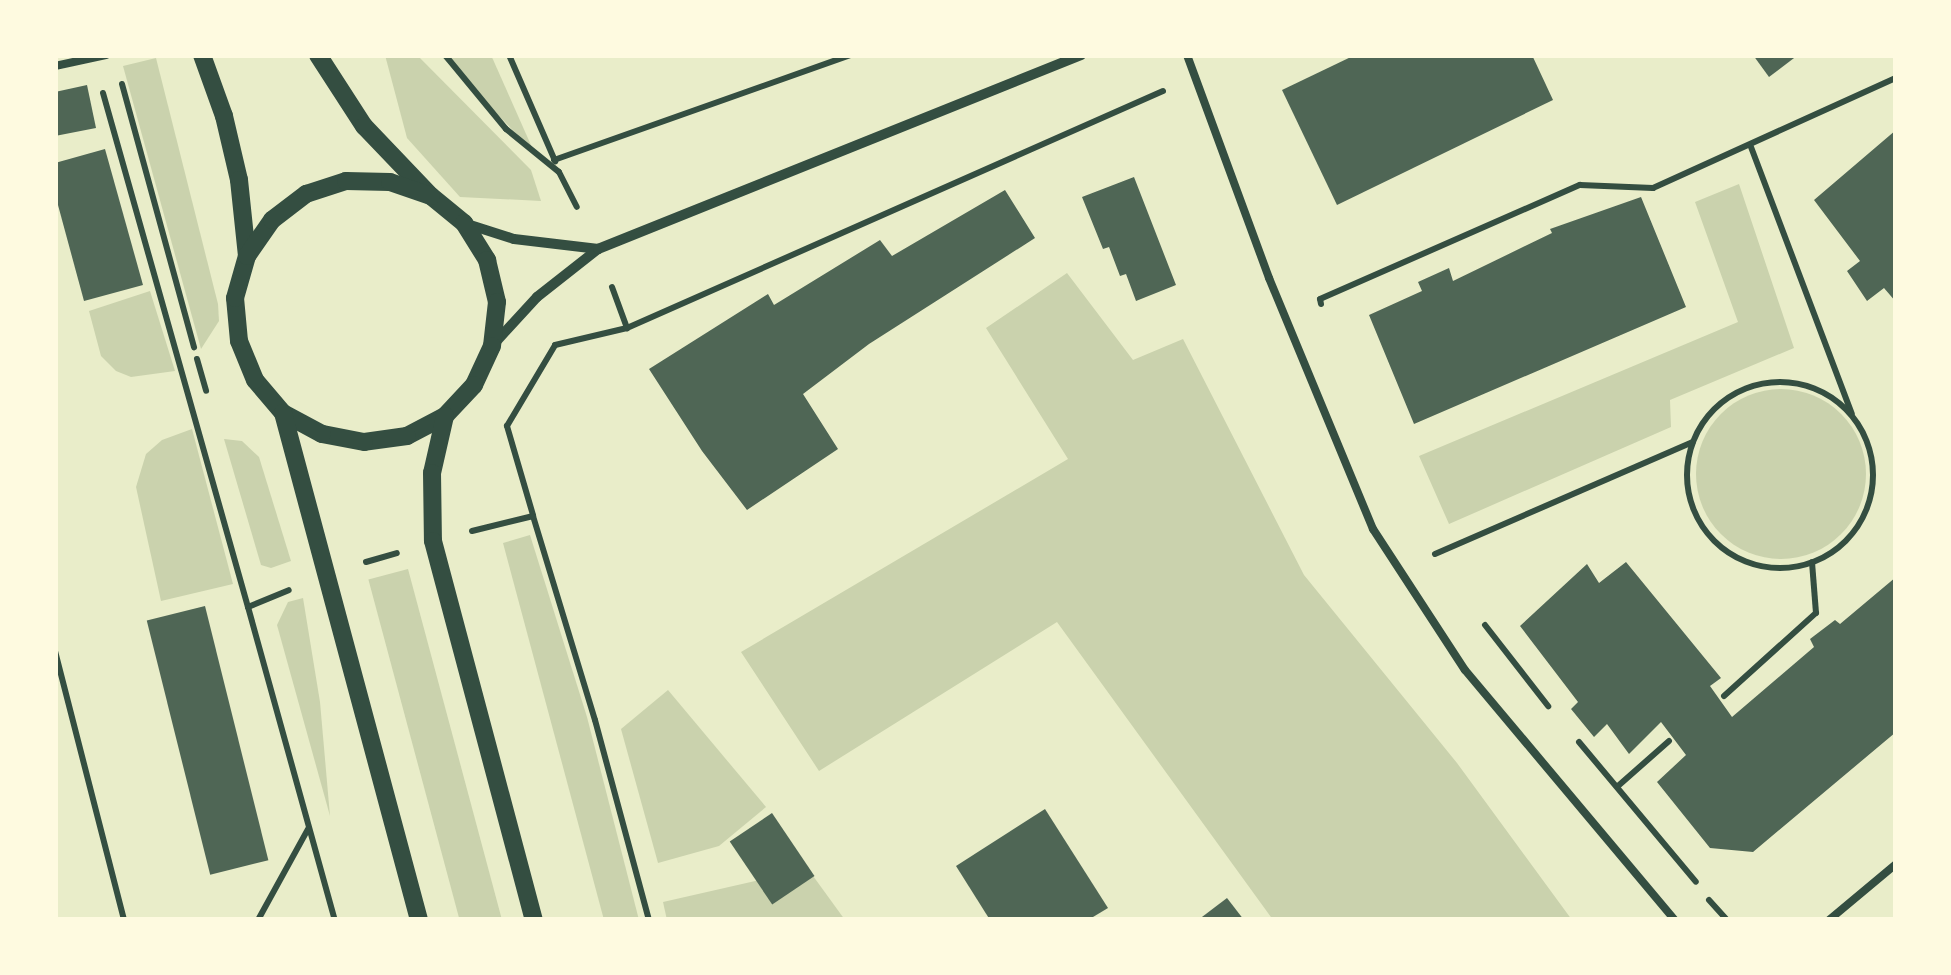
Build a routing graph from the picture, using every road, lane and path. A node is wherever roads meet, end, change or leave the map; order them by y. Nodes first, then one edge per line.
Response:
1 (106, 55) edge
2 (202, 55) edge
3 (318, 55) edge
4 (445, 55) edge
5 (509, 55) edge
6 (850, 55) edge
7 (1081, 55) edge
8 (1187, 55) edge
9 (93, 58) junction
10 (55, 66) edge
11 (119, 71) dead end
12 (1896, 78) edge
13 (1154, 95) dead end
14 (506, 130) dead end
15 (1752, 147) junction
16 (554, 160) junction
17 (559, 172) dead end
18 (430, 196) junction
19 (464, 223) junction
20 (598, 249) junction
21 (248, 256) junction
22 (1326, 316) dead end
23 (492, 346) junction
24 (206, 391) dead end
25 (284, 413) junction
26 (1852, 415) junction
27 (445, 416) junction
28 (1694, 442) junction
29 (533, 516) junction
30 (1425, 538) dead end
31 (433, 541) junction
32 (1434, 554) junction
33 (1812, 562) junction
34 (1444, 568) dead end
35 (327, 574) junction
36 (248, 607) junction
37 (1474, 611) dead end
38 (55, 651) edge
39 (1724, 696) dead end
40 (1552, 710) dead end
41 (1574, 737) dead end
42 (1668, 742) dead end
43 (1618, 786) junction
44 (310, 827) junction
45 (1896, 864) edge
46 (124, 920) edge
47 (258, 920) edge
48 (335, 920) edge
49 (419, 920) edge
50 (534, 920) edge
51 (648, 920) edge
52 (1675, 920) edge
53 (1727, 920) edge
54 (1829, 920) edge

1 - 9 lane
2 - 21 street
3 - 18 street
4 - 14 path
5 - 16 path
6 - 16 path
7 - 20 street
8 - 52 lane
9 - 10 lane
9 - 36 path
11 - 24 path
12 - 15 path
13 - 29 path
15 - 22 path
15 - 26 path
16 - 17 path
18 - 19 street
18 - 21 street
19 - 20 street
19 - 23 street
20 - 23 street
21 - 25 street
23 - 27 street
25 - 27 street
25 - 35 street
26 - 28 path
26 - 33 path
27 - 31 street
28 - 32 path
28 - 33 path
29 - 31 path
29 - 51 path
30 - 32 path
31 - 35 path
31 - 50 street
32 - 34 path
33 - 39 path
35 - 36 path
35 - 49 street
36 - 44 path
37 - 40 path
38 - 46 path
41 - 43 path
42 - 43 path
43 - 53 path
44 - 47 path
44 - 48 path
45 - 54 lane

